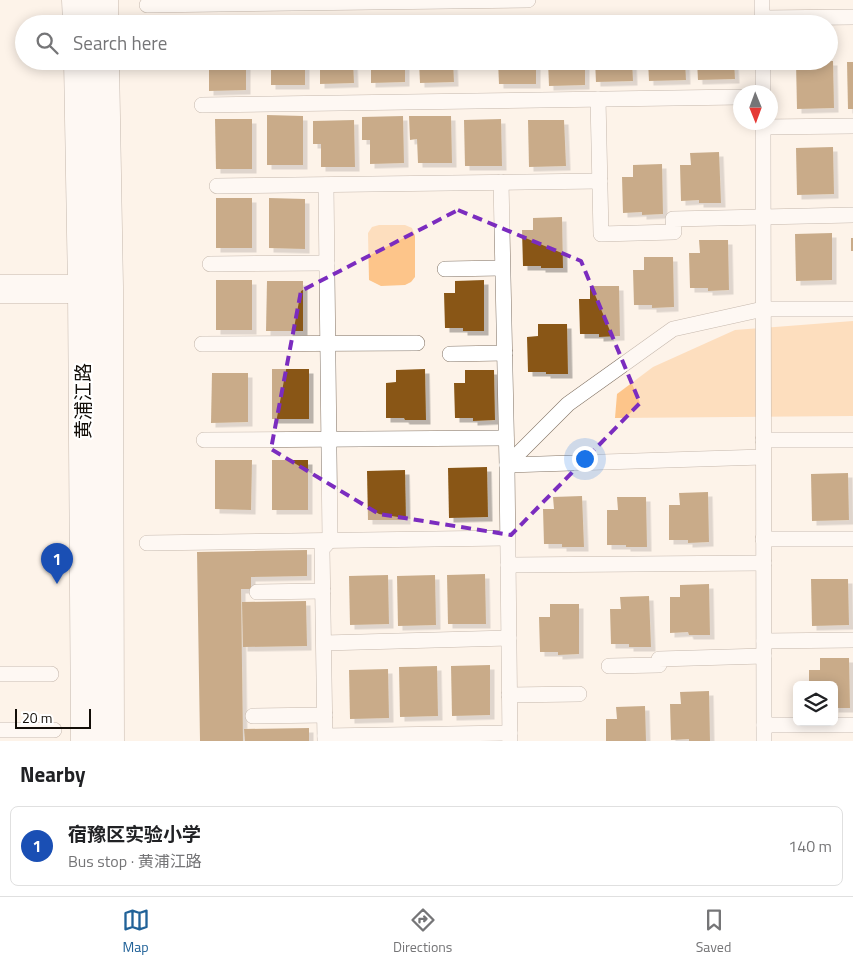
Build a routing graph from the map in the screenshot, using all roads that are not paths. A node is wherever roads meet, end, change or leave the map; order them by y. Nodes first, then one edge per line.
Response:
1 (76, 0) edge
2 (104, 0) edge
3 (486, 0) edge
4 (528, 0) edge
5 (762, 0) edge
6 (266, 2) edge
7 (147, 5) dead end
8 (77, 15) edge
9 (104, 15) edge
10 (762, 15) edge
11 (853, 17) edge
12 (838, 18) edge
13 (78, 70) edge
14 (105, 70) edge
15 (763, 70) edge
16 (763, 85) edge
17 (733, 97) edge
18 (598, 99) junction
19 (202, 105) dead end
20 (778, 125) edge
21 (853, 126) edge
22 (763, 130) edge
23 (600, 181) junction
24 (501, 182) junction
25 (326, 185) junction
26 (217, 186) dead end
27 (853, 216) edge
28 (763, 217) junction
29 (327, 263) junction
30 (210, 264) dead end
31 (502, 268) junction
32 (445, 269) dead end
33 (109, 287) junction
34 (0, 289) edge
35 (82, 289) junction
36 (763, 309) junction
37 (853, 309) edge
38 (328, 343) junction
39 (417, 343) dead end
40 (202, 344) dead end
41 (505, 353) junction
42 (450, 354) dead end
43 (506, 438) junction
44 (329, 439) junction
45 (204, 440) dead end
46 (764, 440) junction
47 (853, 440) edge
48 (763, 457) junction
49 (507, 465) junction
50 (507, 538) junction
51 (853, 538) edge
52 (764, 539) junction
53 (330, 540) junction
54 (147, 543) dead end
55 (764, 563) junction
56 (508, 565) junction
57 (323, 591) junction
58 (257, 592) dead end
59 (508, 638) junction
60 (853, 640) edge
61 (764, 641) junction
62 (324, 642) junction
63 (764, 656) junction
64 (609, 666) dead end
65 (0, 674) edge
66 (51, 674) dead end
67 (579, 694) dead end
68 (509, 695) junction
69 (325, 714) junction
70 (253, 716) dead end
71 (764, 725) junction
72 (853, 725) edge
73 (0, 730) edge
74 (54, 730) dead end
75 (510, 737) edge
76 (325, 739) edge
77 (85, 741) edge
78 (110, 741) edge
79 (764, 741) edge

1 - 8 street
2 - 9 street
3 - 4 lane
3 - 6 lane
5 - 10 lane
6 - 7 lane
11 - 12 lane
13 - 35 street, 黄浦江路
14 - 33 street, 黄浦江路
15 - 16 lane
17 - 18 lane
18 - 19 lane
18 - 23 lane
20 - 21 lane
22 - 28 lane
23 - 24 lane
23 - 28 lane
24 - 25 lane
24 - 31 lane
25 - 26 lane
25 - 29 lane
27 - 28 lane
28 - 36 lane
29 - 30 lane
29 - 38 lane
31 - 32 lane
31 - 41 lane
33 - 35 street
33 - 78 street, 黄浦江路
34 - 35 street
35 - 77 street, 黄浦江路
36 - 37 lane
36 - 46 lane
36 - 49 lane
38 - 39 lane
38 - 40 lane
38 - 44 lane
41 - 42 lane
41 - 43 lane
43 - 44 lane
43 - 49 lane
44 - 45 lane
44 - 53 lane
46 - 47 lane
46 - 48 lane
48 - 49 lane
48 - 52 lane
49 - 50 lane
50 - 53 lane
50 - 56 lane
51 - 52 lane
52 - 55 lane
53 - 54 lane
53 - 57 lane
55 - 56 lane
55 - 61 lane
56 - 59 lane
57 - 58 lane
57 - 62 lane
59 - 62 lane
59 - 68 lane
60 - 61 lane
61 - 63 lane
62 - 69 lane
63 - 64 lane
63 - 71 lane
65 - 66 lane
67 - 68 lane
68 - 75 lane
69 - 70 lane
69 - 76 lane
71 - 72 lane
71 - 79 lane
73 - 74 lane
75 - 76 lane

